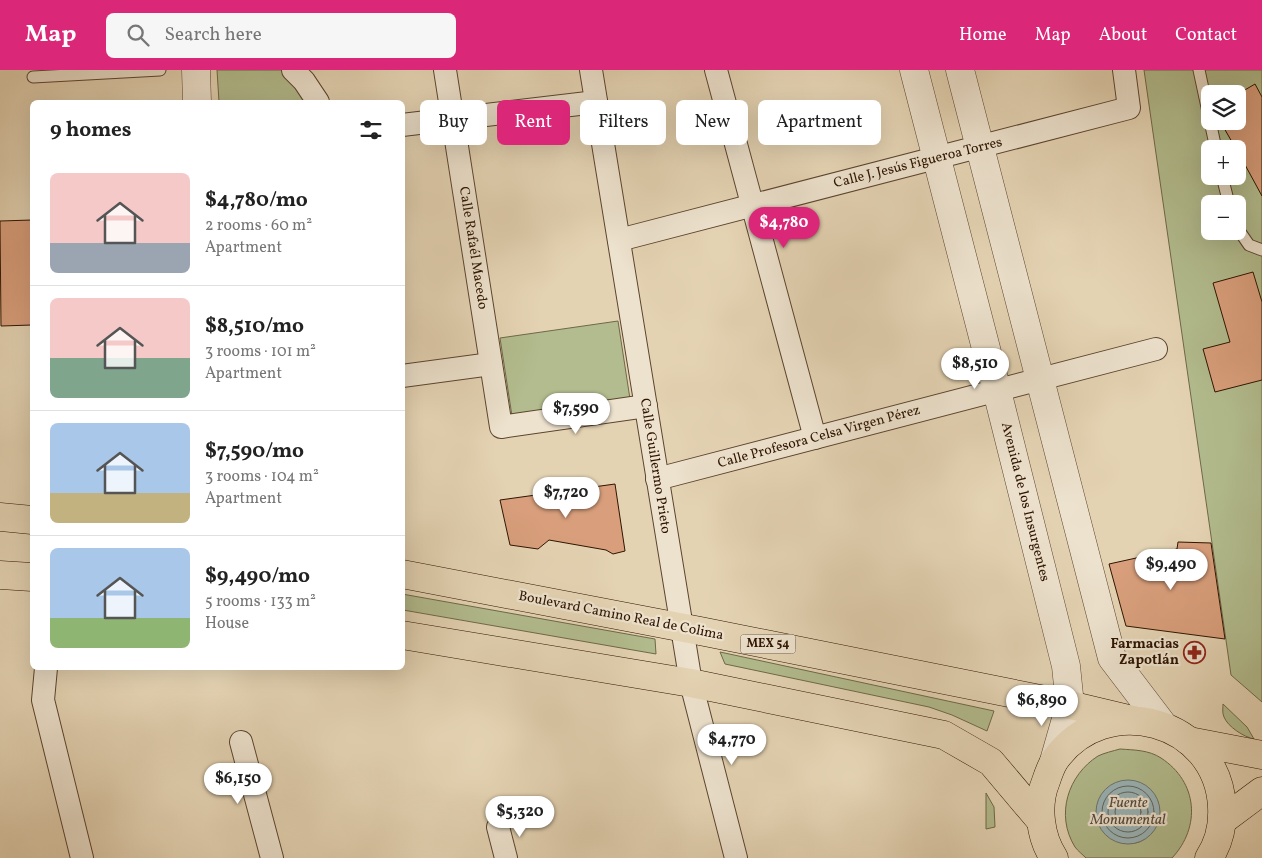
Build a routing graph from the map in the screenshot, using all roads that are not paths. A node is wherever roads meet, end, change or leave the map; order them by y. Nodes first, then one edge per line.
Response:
1 (160, 70) edge
2 (196, 70) edge
3 (293, 70) edge
4 (445, 70) edge
5 (591, 70) edge
6 (716, 70) edge
7 (914, 70) edge
8 (960, 70) edge
9 (1124, 70) edge
10 (1199, 70) edge
11 (33, 77) dead end
12 (197, 100) edge
13 (317, 100) edge
14 (451, 100) edge
15 (596, 100) edge
16 (580, 104) edge
17 (487, 115) edge
18 (420, 123) edge
19 (405, 125) edge
20 (1214, 140) edge
21 (458, 145) edge
22 (603, 145) edge
23 (980, 147) junction
24 (937, 158) junction
25 (753, 205) junction
26 (619, 240) junction
27 (1246, 240) edge
28 (1262, 250) edge
29 (1156, 349) dead end
30 (492, 364) junction
31 (405, 376) edge
32 (1040, 380) junction
33 (997, 391) junction
34 (646, 406) junction
35 (815, 438) junction
36 (657, 479) junction
37 (0, 574) edge
38 (405, 575) edge
39 (30, 577) edge
40 (681, 627) junction
41 (405, 636) edge
42 (46, 670) edge
43 (691, 683) junction
44 (1070, 705) junction
45 (1132, 720) junction
46 (1163, 725) junction
47 (1189, 741) junction
48 (241, 742) dead end
49 (1262, 755) edge
50 (1054, 761) junction
51 (1262, 791) edge
52 (1040, 820) junction
53 (1223, 820) junction
54 (498, 827) dead end
55 (82, 858) edge
56 (272, 858) edge
57 (506, 858) edge
58 (736, 858) edge
59 (1054, 858) edge
60 (1209, 858) edge

1 - 11 lane
2 - 12 street
3 - 13 street
4 - 14 street, Calle Rafaél Macedo
5 - 15 street, Calle Guillermo Prieto
6 - 25 street
7 - 24 street, Avenida de los Insurgentes
8 - 23 street
9 - 23 street, Calle J. Jesús Figueroa Torres
10 - 20 lane
16 - 17 street
18 - 19 street
21 - 30 street, Calle Rafaél Macedo
22 - 26 street, Calle Guillermo Prieto
23 - 24 street, Calle J. Jesús Figueroa Torres
23 - 32 street
24 - 25 street, Calle J. Jesús Figueroa Torres
24 - 33 street, Avenida de los Insurgentes
25 - 26 street, Calle J. Jesús Figueroa Torres
25 - 35 street
26 - 34 street, Calle Guillermo Prieto
27 - 28 lane
29 - 32 street, Calle Profesora Celsa Virgen Pérez
30 - 31 street
30 - 34 street, Calle Rafaél Macedo
32 - 33 street, Calle Profesora Celsa Virgen Pérez
32 - 46 street
33 - 35 street, Calle Profesora Celsa Virgen Pérez
33 - 44 street, Avenida de los Insurgentes
34 - 36 street, Calle Guillermo Prieto
35 - 36 street, Calle Profesora Celsa Virgen Pérez
36 - 40 street, Calle Guillermo Prieto
37 - 39 main road
38 - 40 main road, Boulevard Camino Real de Colima / MEX 54
40 - 43 street, Calle Guillermo Prieto
40 - 44 main road, Boulevard Camino Real de Colima / MEX 54
41 - 43 main road
42 - 55 street
43 - 52 main road
43 - 58 street, Calle Guillermo Prieto
44 - 45 main road, Boulevard Camino Real de Colima / MEX 54
44 - 50 street, Avenida de los Insurgentes
45 - 46 main road
45 - 50 main road
46 - 47 main road
47 - 49 main road
47 - 53 main road
48 - 56 street
50 - 52 main road
51 - 53 main road
52 - 59 main road
53 - 60 main road
54 - 57 street

